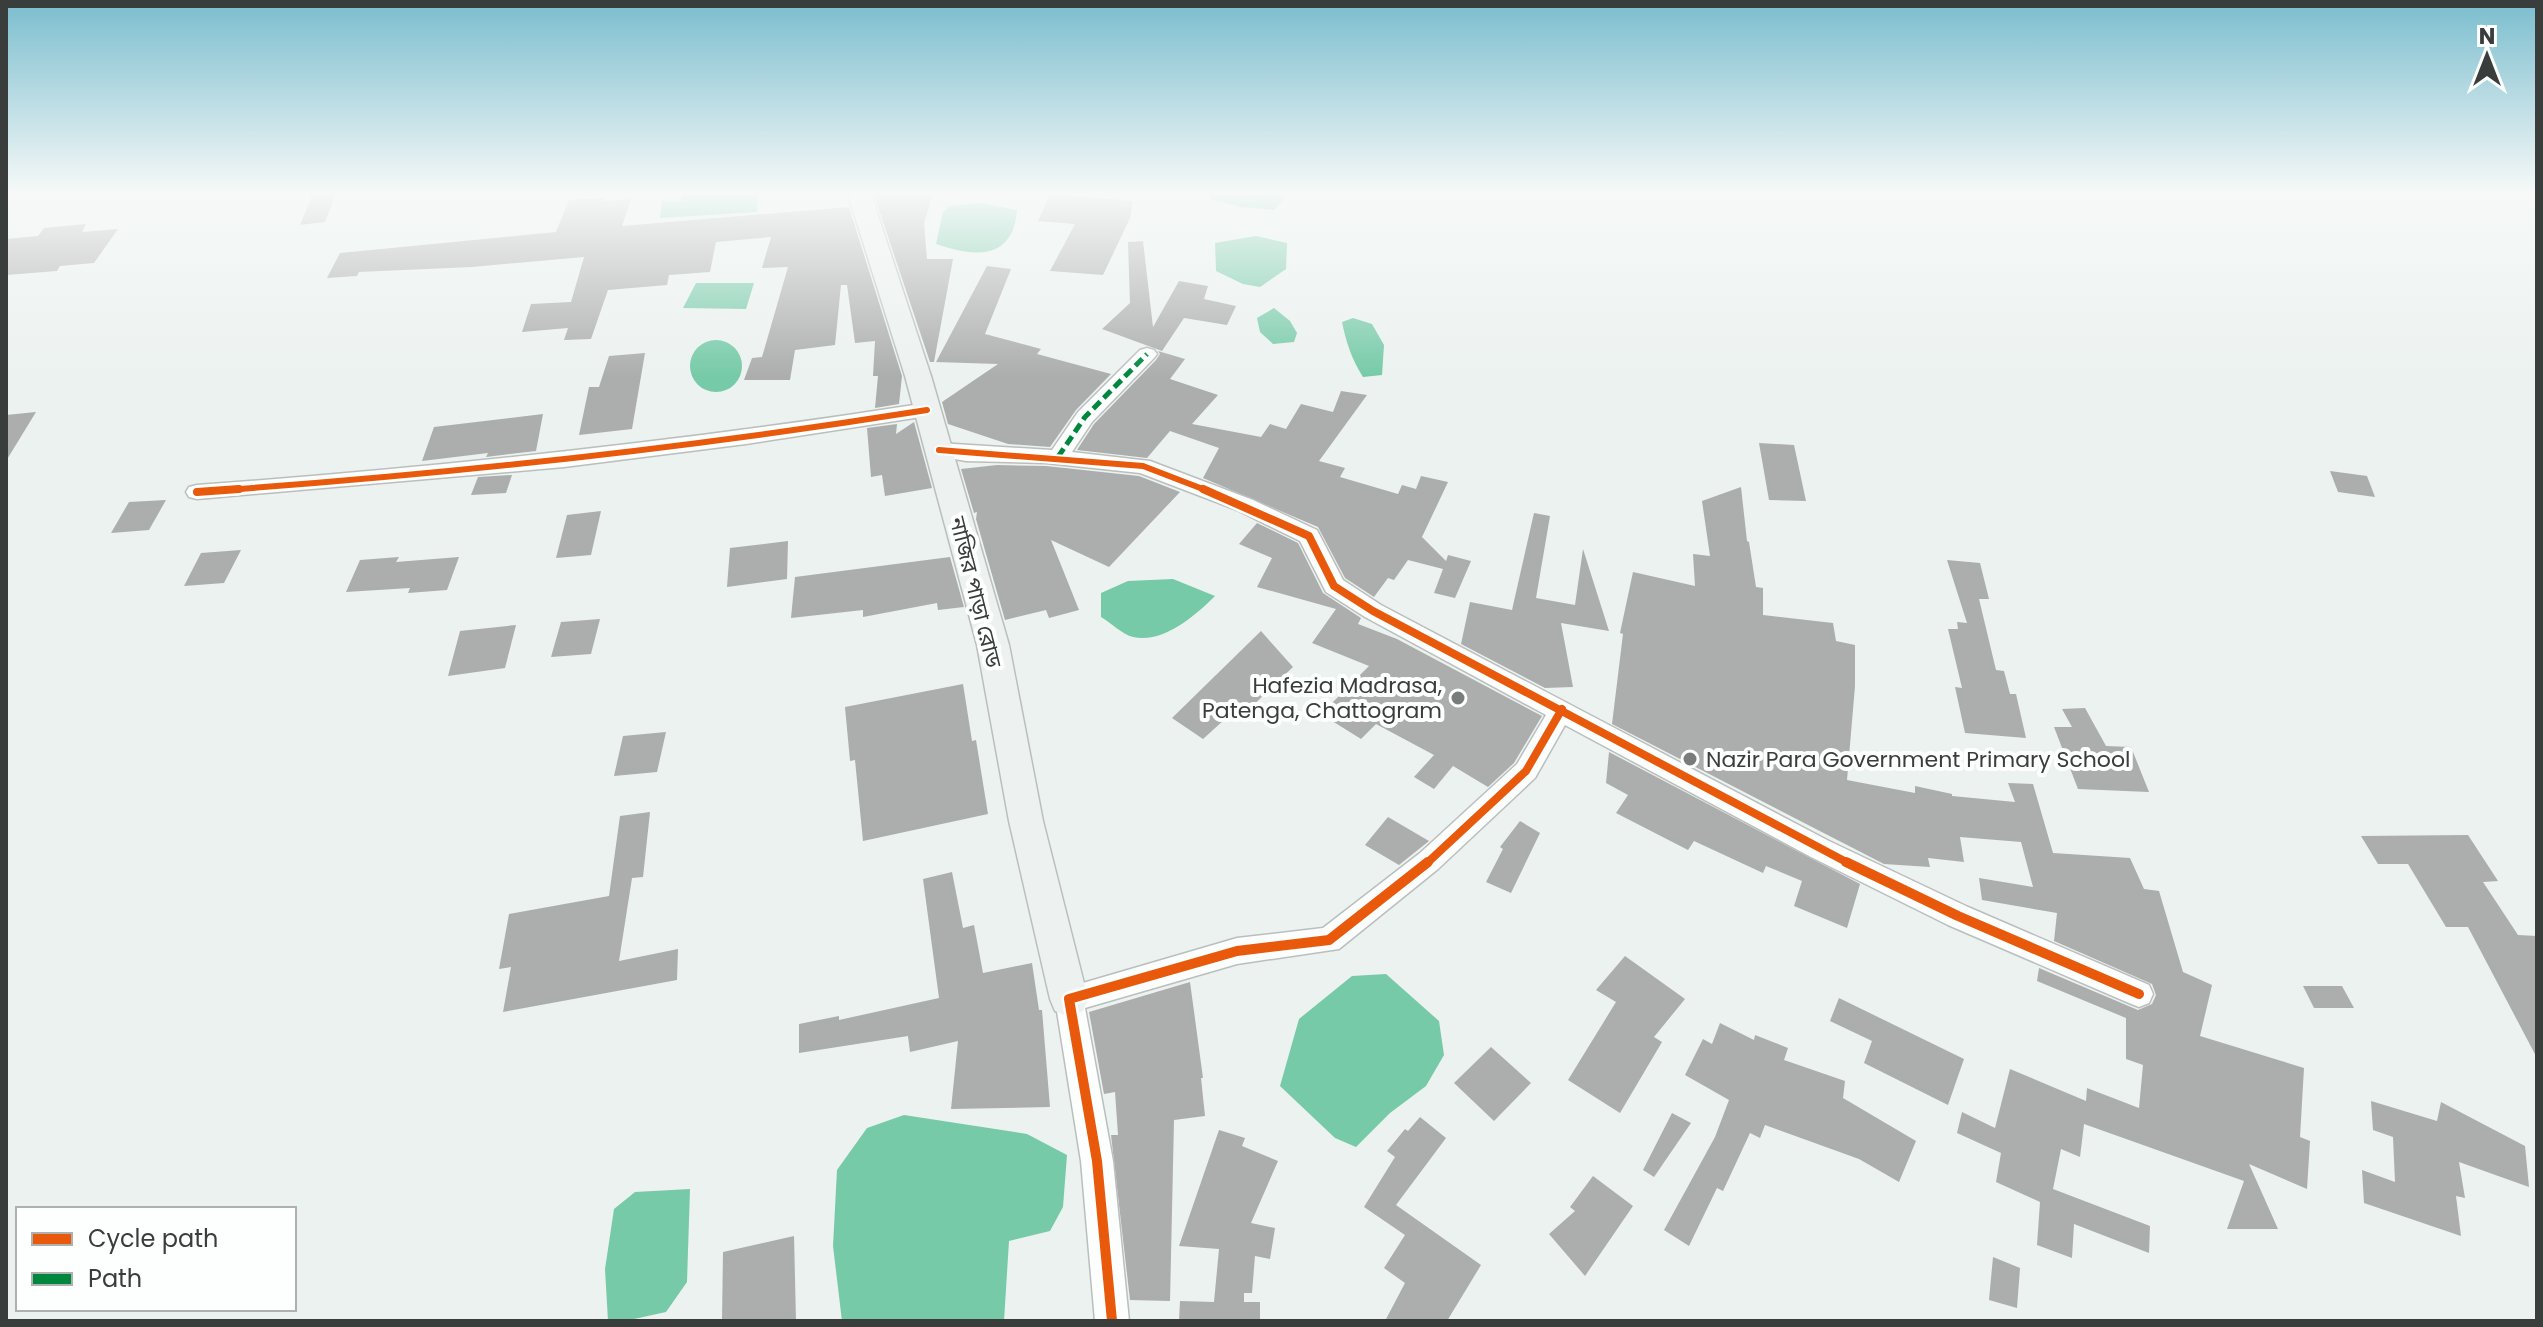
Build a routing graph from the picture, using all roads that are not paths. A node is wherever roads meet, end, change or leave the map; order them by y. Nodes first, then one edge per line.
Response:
1 (878, 253) edge
2 (1147, 354) dead end
3 (927, 410) junction
4 (939, 450) junction
5 (1058, 457) junction
6 (197, 492) dead end
7 (1562, 709) junction
8 (2139, 994) dead end
9 (1069, 999) junction
10 (1112, 1321) edge

1 - 3 main road, নাজির পাড়া রোড
2 - 5 street
3 - 4 main road, নাজির পাড়া রোড
3 - 6 street
4 - 5 street
4 - 9 main road, নাজির পাড়া রোড
5 - 7 street
7 - 8 street
7 - 9 street
9 - 10 street

